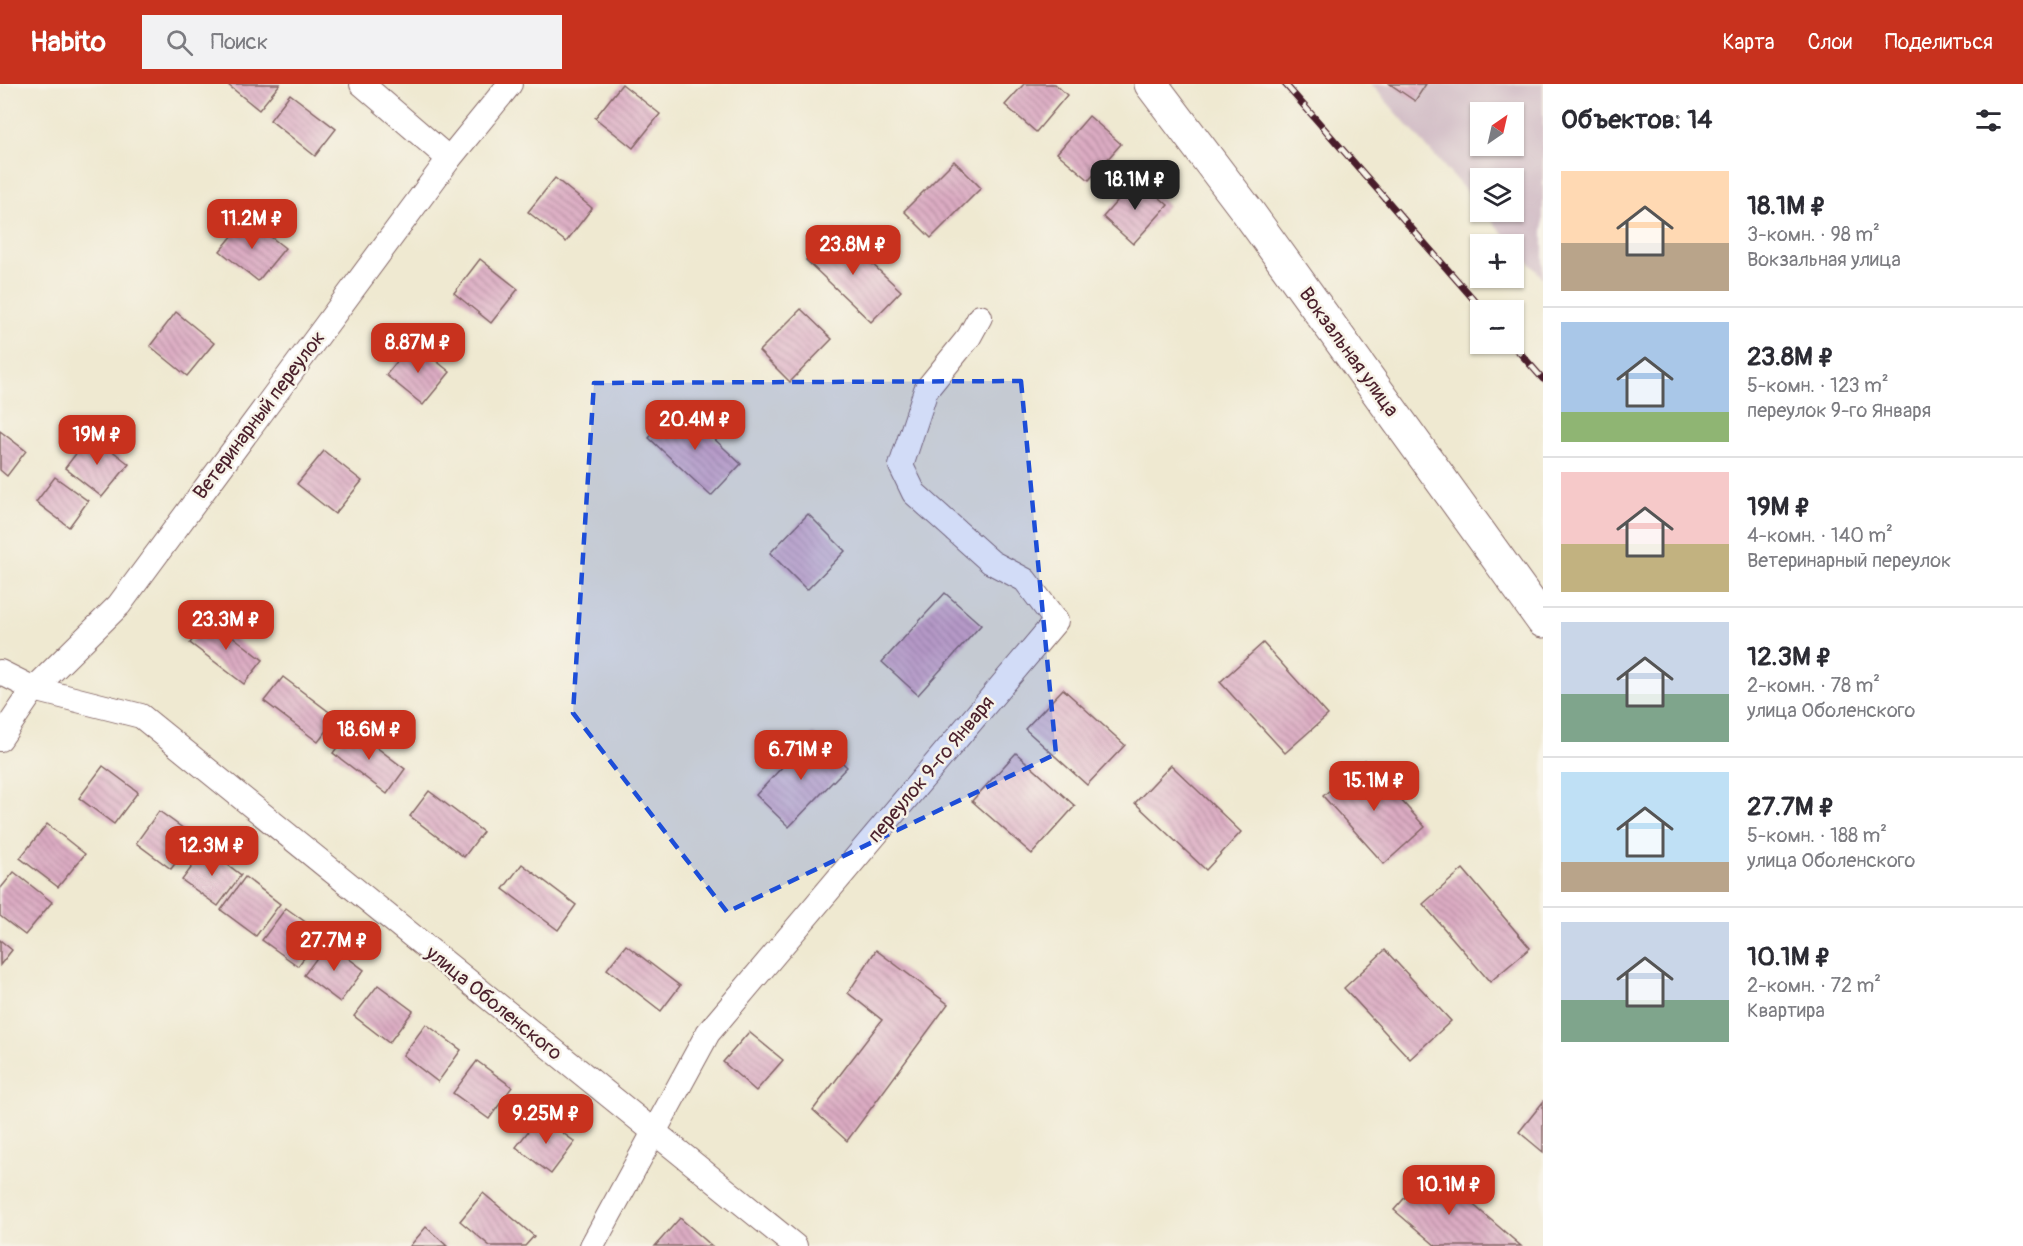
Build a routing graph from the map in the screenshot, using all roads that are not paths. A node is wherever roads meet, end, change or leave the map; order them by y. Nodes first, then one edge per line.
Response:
1 (362, 84) edge
2 (510, 84) edge
3 (1151, 84) edge
4 (449, 159) junction
5 (980, 317) dead end
6 (1543, 621) edge
7 (0, 672) edge
8 (34, 689) junction
9 (0, 739) edge
10 (654, 1133) junction
11 (592, 1246) edge
12 (795, 1246) edge

1 - 4 street
2 - 4 street, Ветеринарный переулок
3 - 6 main road, Вокзальная улица
4 - 8 street, Ветеринарный переулок
5 - 10 street, переулок 9-го Января
7 - 8 street, улица Оболенского
8 - 9 street, Ветеринарный переулок
8 - 10 street, улица Оболенского
10 - 11 street, переулок 9-го Января
10 - 12 street, улица Оболенского

